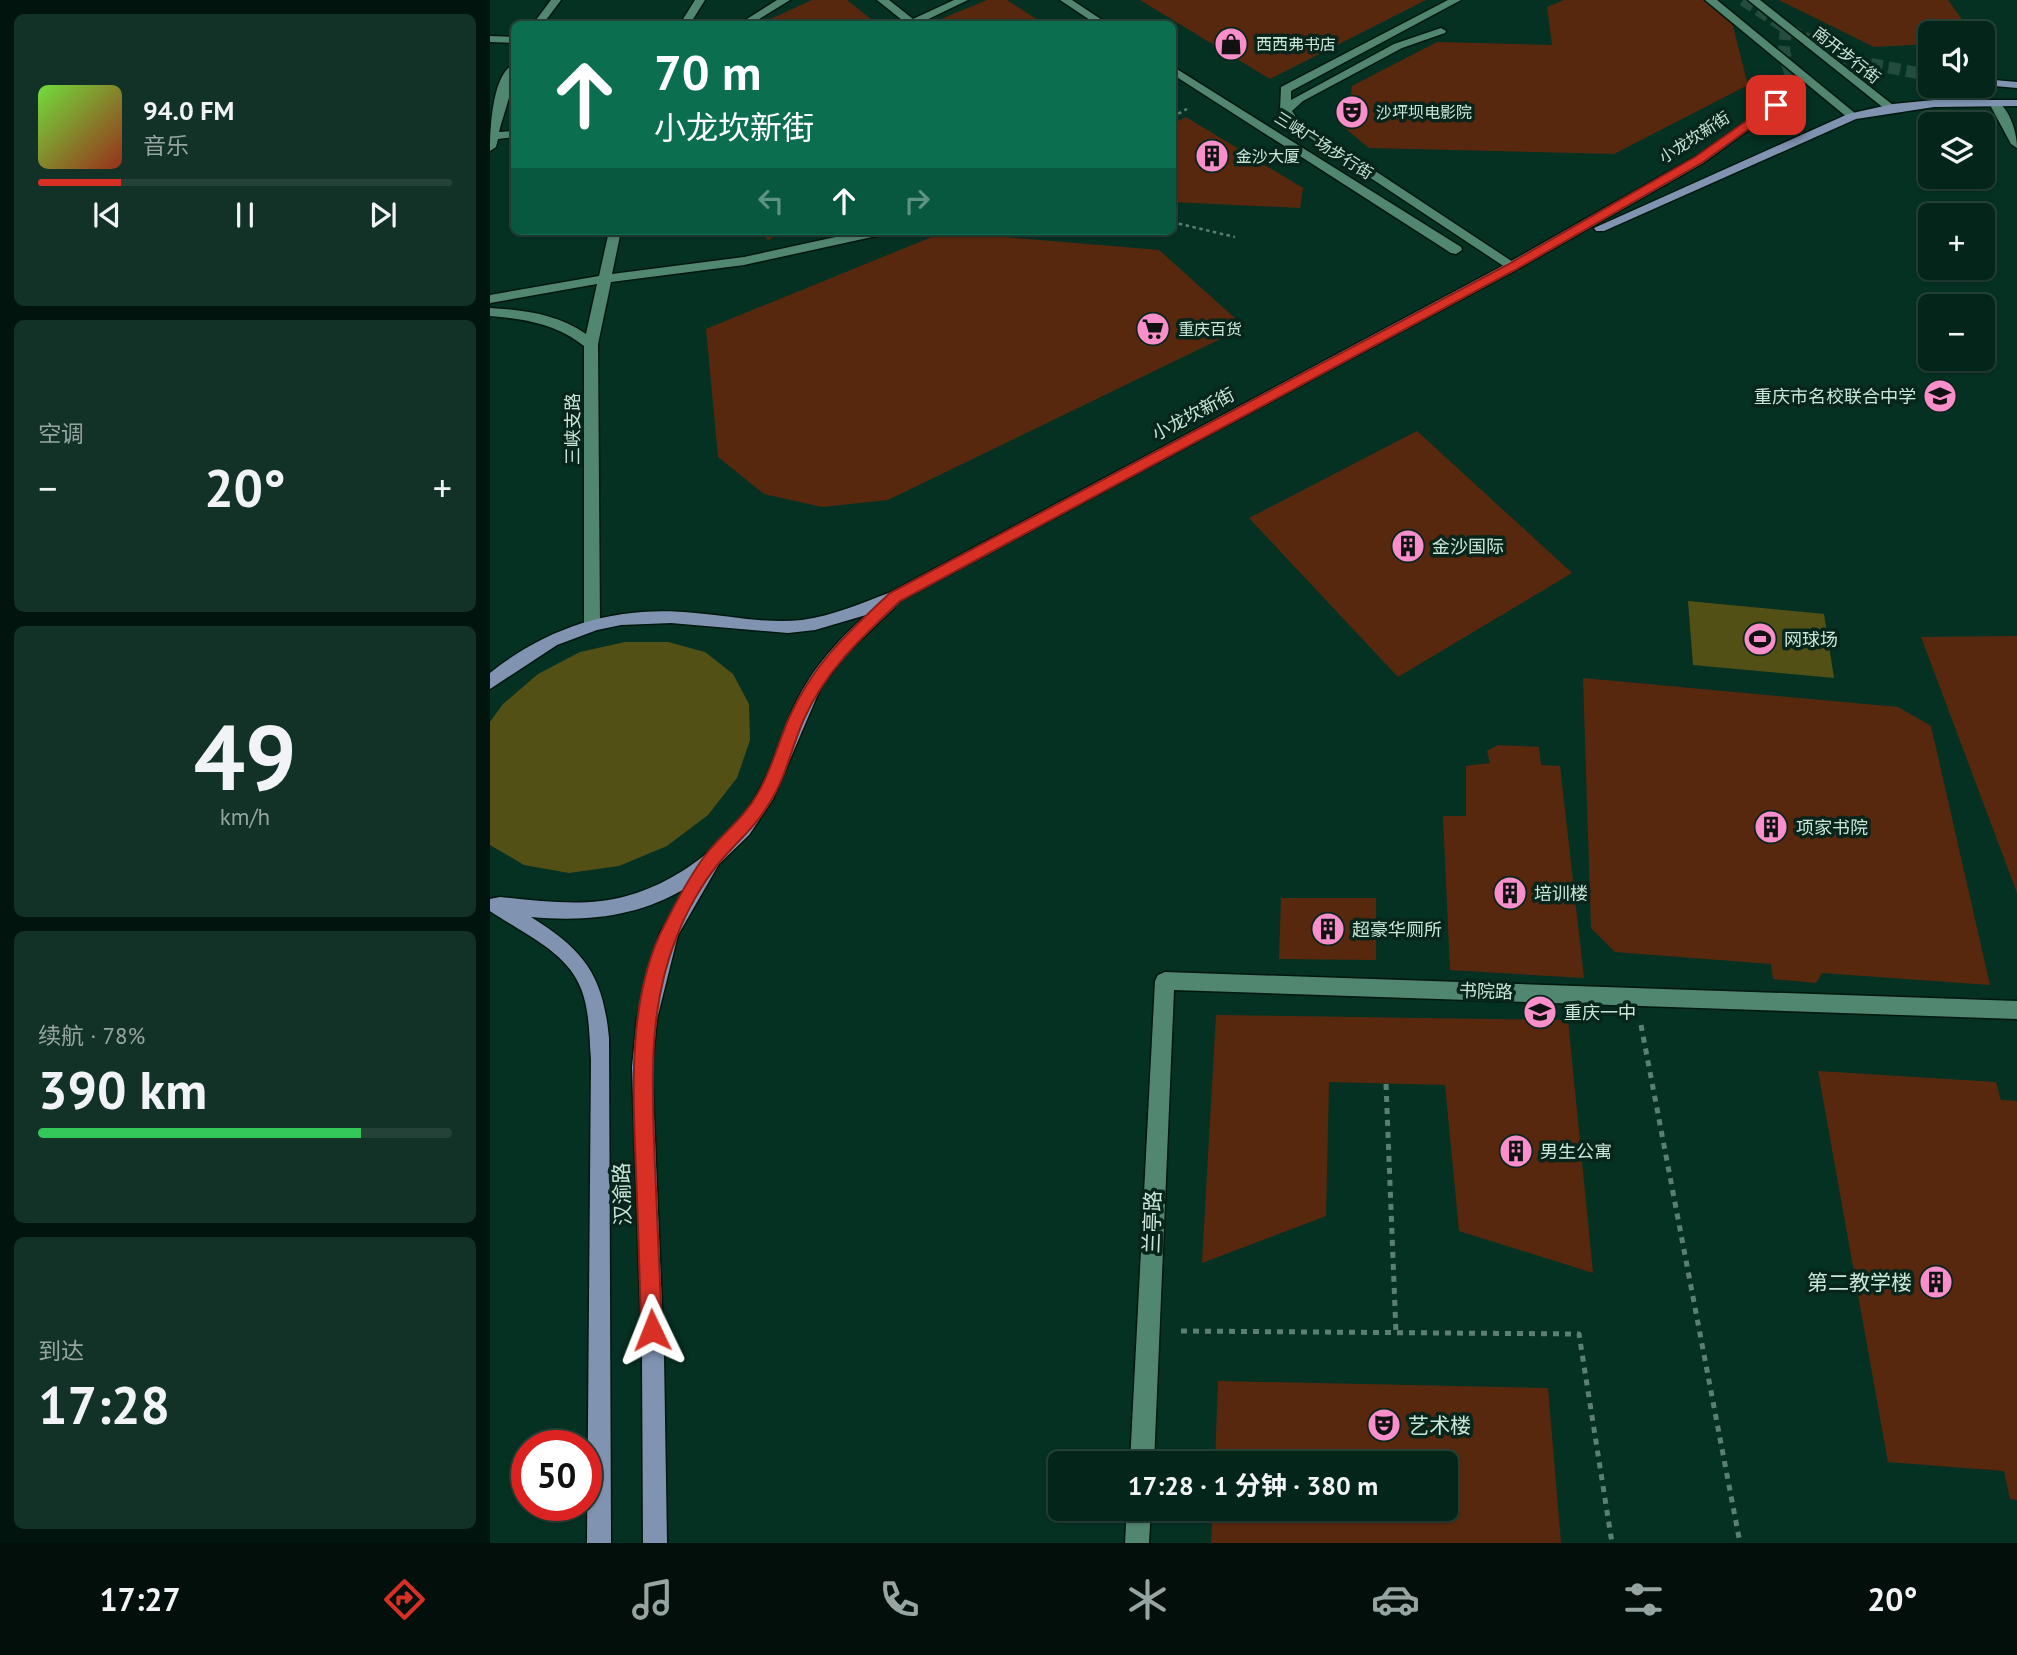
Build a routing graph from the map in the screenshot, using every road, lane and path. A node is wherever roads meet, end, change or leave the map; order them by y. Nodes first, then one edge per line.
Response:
1 (556, 0) edge
2 (701, 0) edge
3 (785, 0) edge
4 (882, 0) edge
5 (963, 0) edge
6 (1065, 0) edge
7 (1456, 0) edge
8 (1710, 0) edge
9 (1753, 0) edge
10 (540, 21) edge
11 (687, 21) edge
12 (749, 21) edge
13 (909, 21) edge
14 (919, 21) edge
15 (1098, 21) edge
16 (1441, 31) dead end
17 (490, 39) edge
18 (511, 40) edge
19 (1176, 72) edge
20 (511, 73) edge
21 (1995, 83) edge
22 (2017, 85) edge
23 (1787, 97) dead end
24 (1995, 103) junction
25 (2017, 103) edge
26 (1888, 107) junction
27 (1286, 110) junction
28 (1852, 117) junction
29 (511, 135) edge
30 (492, 142) edge
31 (2017, 144) edge
32 (1176, 223) edge
33 (614, 235) edge
34 (863, 235) edge
35 (1235, 237) dead end
36 (1457, 250) dead end
37 (1511, 267) junction
38 (604, 279) junction
39 (490, 299) edge
40 (490, 312) edge
41 (591, 344) junction
42 (895, 597) junction
43 (592, 623) junction
44 (490, 682) edge
45 (713, 858) junction
46 (493, 904) edge
47 (1165, 981) joint
48 (1636, 997) junction
49 (2017, 1010) edge
50 (1386, 1084) dead end
51 (1148, 1330) junction
52 (1396, 1334) junction
53 (1143, 1451) edge
54 (1139, 1521) edge
55 (599, 1543) edge
56 (655, 1543) edge
57 (1138, 1543) edge
58 (1612, 1543) edge
59 (1740, 1543) edge

1 - 10 street
2 - 11 street
3 - 12 street
4 - 13 street
5 - 14 street
6 - 15 street
7 - 27 street
8 - 28 street
9 - 26 street, 南开步行街
16 - 27 street
17 - 18 street
19 - 36 street, 三峡广场步行街
20 - 30 street
21 - 22 main road
23 - 37 main road, 小龙坎新街
24 - 25 main road, 小龙坎新街
24 - 26 main road, 小龙坎新街
24 - 31 street
26 - 28 main road, 小龙坎新街
27 - 37 street
28 - 37 main road, 小龙坎新街
29 - 30 street
32 - 35 path
33 - 38 street
34 - 38 street
37 - 42 main road, 小龙坎新街
38 - 39 street
38 - 41 street
40 - 41 street
41 - 43 street, 三峡支路
42 - 43 main road, 小龙坎新街
42 - 45 main road, 小龙坎新街
43 - 44 main road, 小龙坎新街
45 - 46 main road, 小龙坎新街
45 - 56 main road, 汉渝路
46 - 55 main road, 汉渝路
47 - 48 street, 书院路
47 - 51 street, 兰亭路
48 - 49 street, 书院路
48 - 59 path
50 - 52 path
51 - 52 path
51 - 53 street, 兰亭路
52 - 58 path
54 - 57 street

